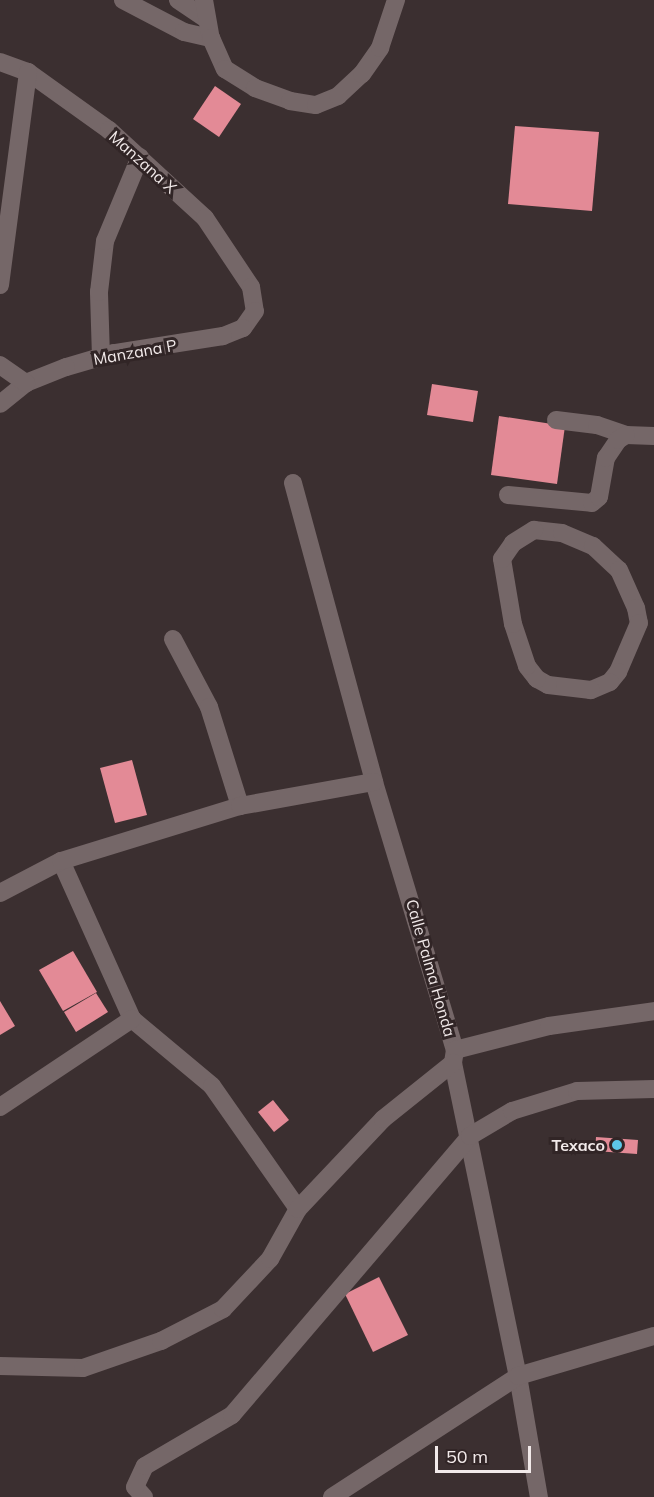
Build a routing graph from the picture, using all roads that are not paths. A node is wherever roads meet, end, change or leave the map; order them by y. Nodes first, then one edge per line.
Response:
1 (123, 0) edge
2 (178, 0) edge
3 (204, 0) edge
4 (396, 0) edge
5 (206, 19) junction
6 (211, 38) junction
7 (0, 62) edge
8 (28, 72) junction
9 (140, 157) junction
10 (0, 285) edge
11 (254, 296) joint
12 (101, 357) junction
13 (0, 365) edge
14 (26, 383) junction
15 (0, 404) edge
16 (555, 420) dead end
17 (626, 435) junction
18 (654, 436) edge
19 (293, 483) dead end
20 (508, 495) dead end
21 (646, 622) edge
22 (173, 639) dead end
23 (374, 782) junction
24 (240, 806) junction
25 (61, 861) junction
26 (0, 893) edge
27 (654, 1011) edge
28 (132, 1019) junction
29 (454, 1057) junction
30 (654, 1089) edge
31 (0, 1107) edge
32 (470, 1136) junction
33 (298, 1209) junction
34 (654, 1336) edge
35 (0, 1366) edge
36 (518, 1376) junction
37 (144, 1497) edge
38 (332, 1497) edge
39 (538, 1497) edge

1 - 6 street
2 - 5 street
3 - 5 street
4 - 6 street
5 - 6 street
7 - 8 street, Manzana X
8 - 9 street, Manzana X
8 - 10 street
9 - 11 street, Manzana X
9 - 12 street
11 - 12 street, Manzana P
12 - 14 street, Manzana P
13 - 14 street
14 - 15 street, Manzana P
16 - 17 street
17 - 18 street
17 - 20 street
19 - 23 street, Calle Palma Honda
21 - 21 street
22 - 24 street
23 - 24 street
23 - 29 street, Calle Palma Honda
24 - 25 street
25 - 26 street
25 - 28 street
27 - 29 street
28 - 31 street
28 - 33 street
29 - 32 street, Calle Palma Honda
29 - 33 street
30 - 32 street
32 - 36 street, Calle Palma Honda
32 - 37 street
33 - 35 street
34 - 36 street
36 - 38 street
36 - 39 street, Calle Palma Honda

